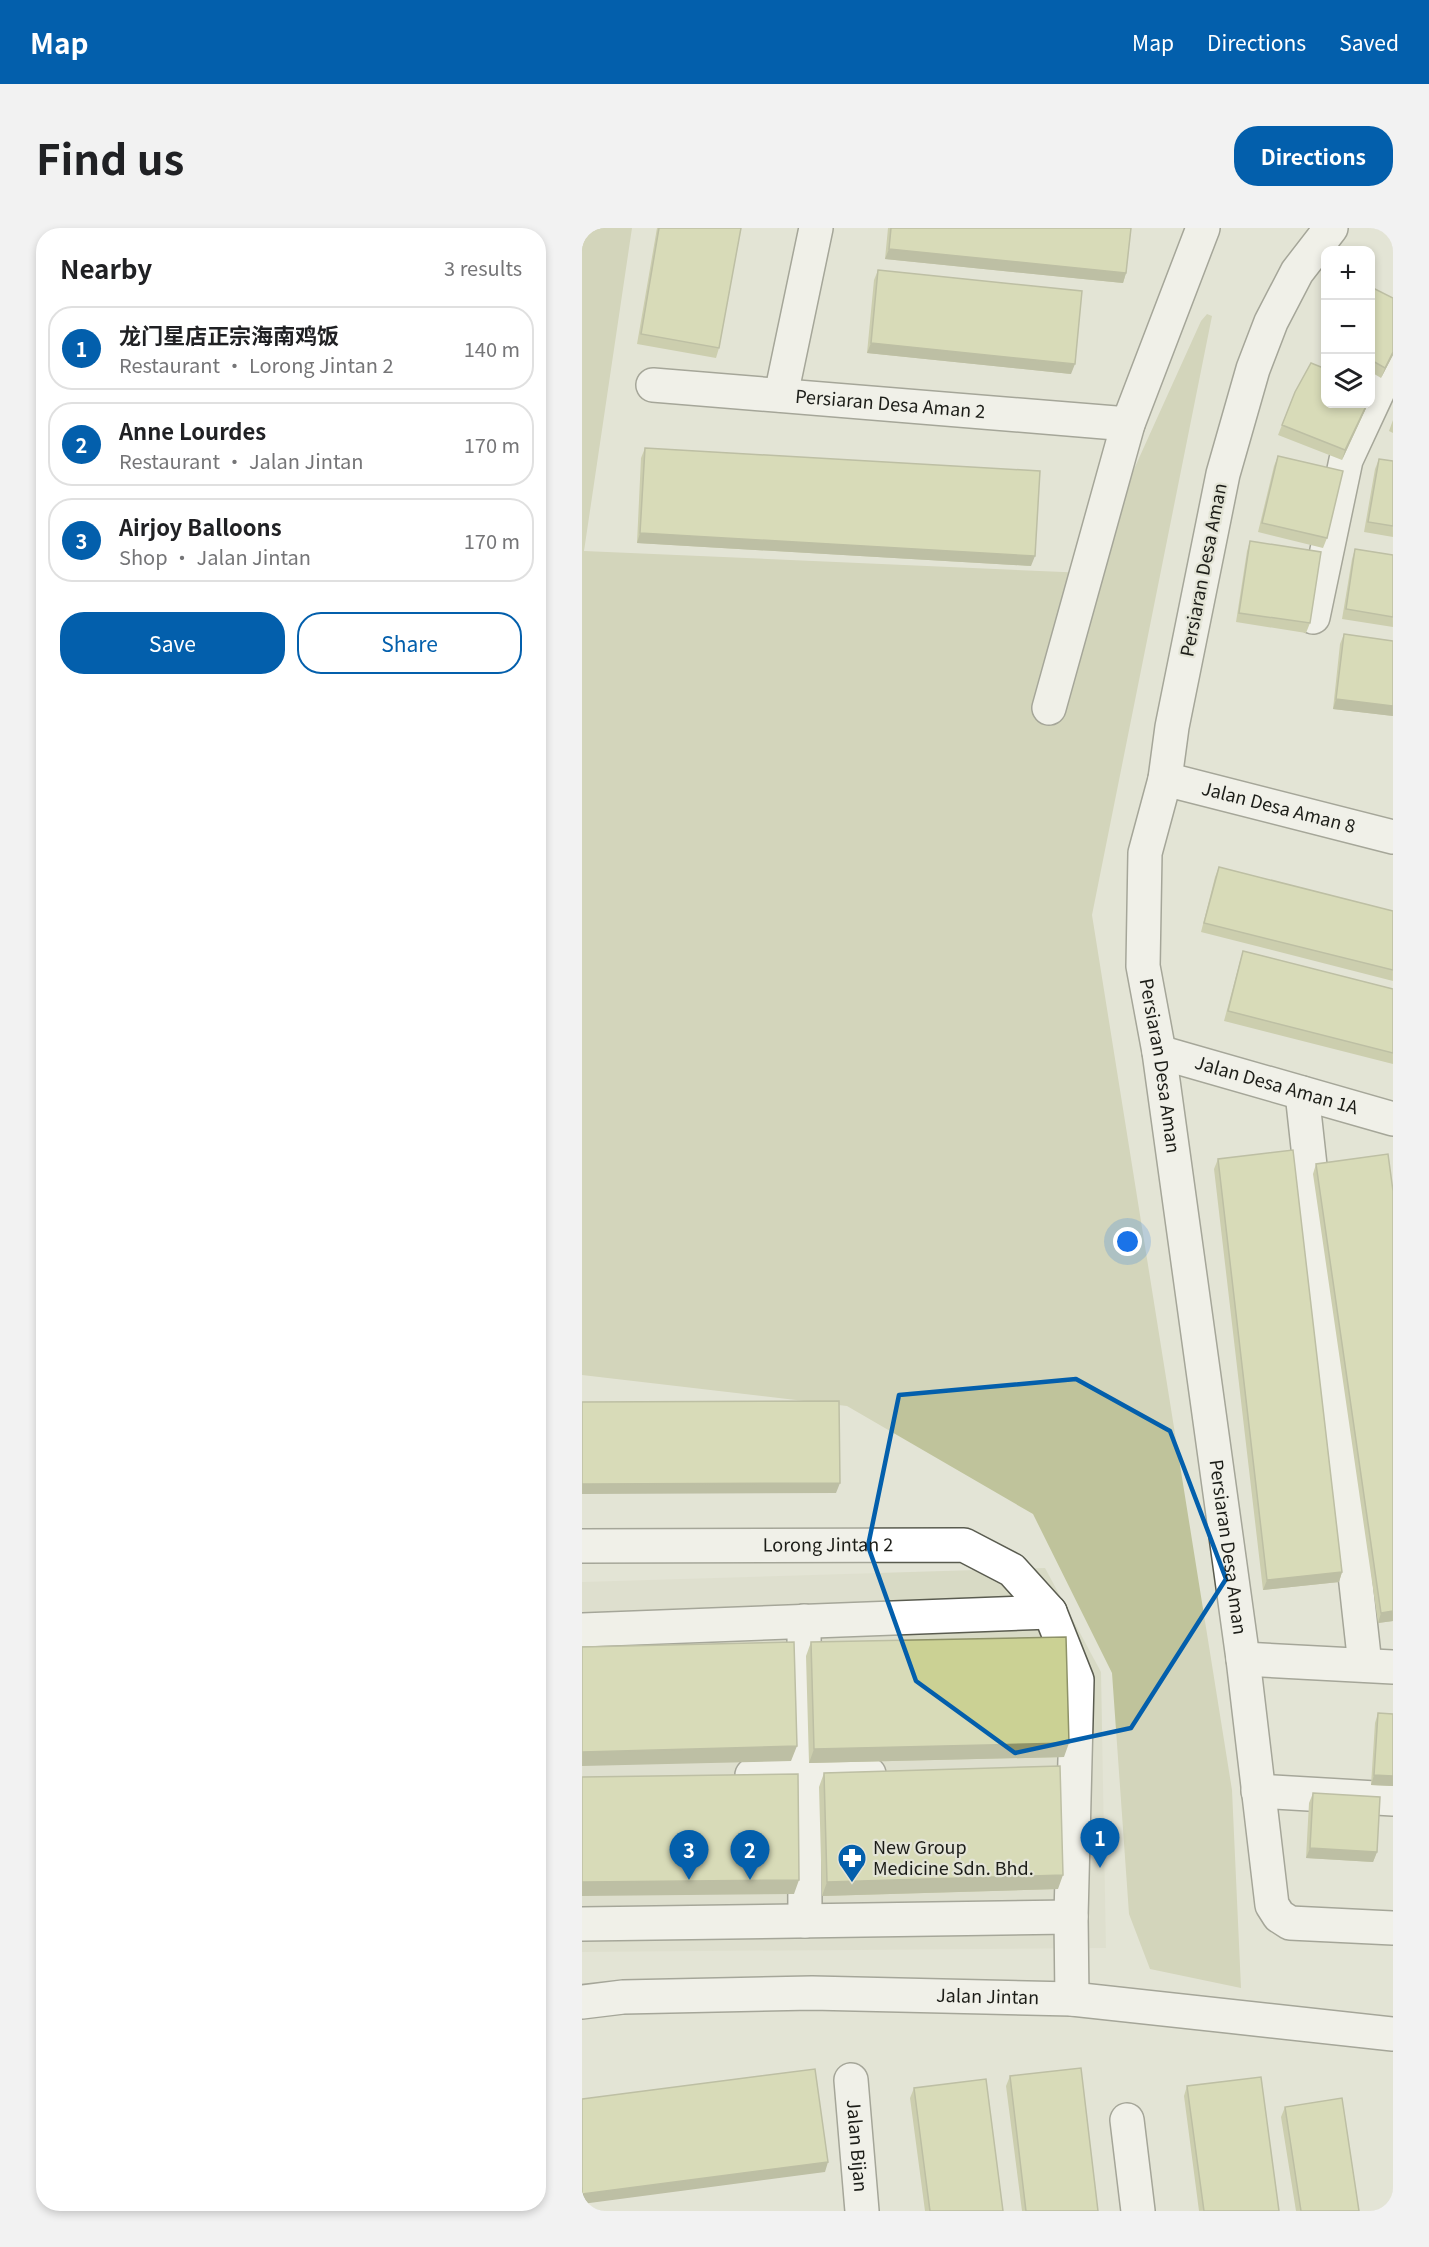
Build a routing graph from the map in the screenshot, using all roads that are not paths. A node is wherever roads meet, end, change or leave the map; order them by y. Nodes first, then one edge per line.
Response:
1 (816, 228) edge
2 (1203, 228) edge
3 (1331, 228) edge
4 (1393, 359) edge
5 (653, 385) dead end
6 (781, 395) junction
7 (1128, 424) junction
8 (1313, 617) edge
9 (1049, 708) dead end
10 (1165, 779) junction
11 (1393, 837) edge
12 (1159, 1052) junction
13 (1302, 1093) junction
14 (1393, 1119) edge
15 (582, 1546) edge
16 (1050, 1612) junction
17 (804, 1621) junction
18 (582, 1630) edge
19 (1243, 1659) junction
20 (1379, 1666) edge
21 (1039, 1772) edge
22 (1075, 1772) junction
23 (898, 1773) edge
24 (804, 1774) junction
25 (722, 1775) edge
26 (1258, 1791) junction
27 (1393, 1799) edge
28 (1071, 1917) junction
29 (806, 1921) junction
30 (582, 1924) edge
31 (1393, 1928) edge
32 (1072, 2000) junction
33 (582, 2002) edge
34 (1393, 2034) edge
35 (851, 2080) dead end
36 (1127, 2120) dead end
37 (862, 2211) edge
38 (1138, 2211) edge

1 - 6 street
2 - 7 street
3 - 10 street, Persiaran Desa Aman
4 - 8 street
5 - 6 street, Persiaran Desa Aman 2
6 - 7 street, Persiaran Desa Aman 2
7 - 9 street
10 - 11 street, Jalan Desa Aman 8
10 - 12 street, Persiaran Desa Aman
12 - 13 street, Jalan Desa Aman 1A
12 - 19 street, Persiaran Desa Aman
13 - 14 street, Jalan Desa Aman 1A
13 - 20 street
15 - 16 street, Lorong Jintan 2
16 - 17 street
16 - 22 street, Lorong Jintan 2
17 - 18 street
17 - 24 street
19 - 20 street
19 - 26 street, Persiaran Desa Aman
21 - 22 street
22 - 28 street, Lorong Jintan 2
23 - 24 street
24 - 25 street
24 - 29 street
26 - 27 street
26 - 31 street, Persiaran Desa Aman
28 - 29 street
28 - 32 street, Lorong Jintan 2
29 - 30 street
32 - 33 street, Jalan Jintan
32 - 34 street, Jalan Jintan
35 - 37 street, Jalan Bijan
36 - 38 street

